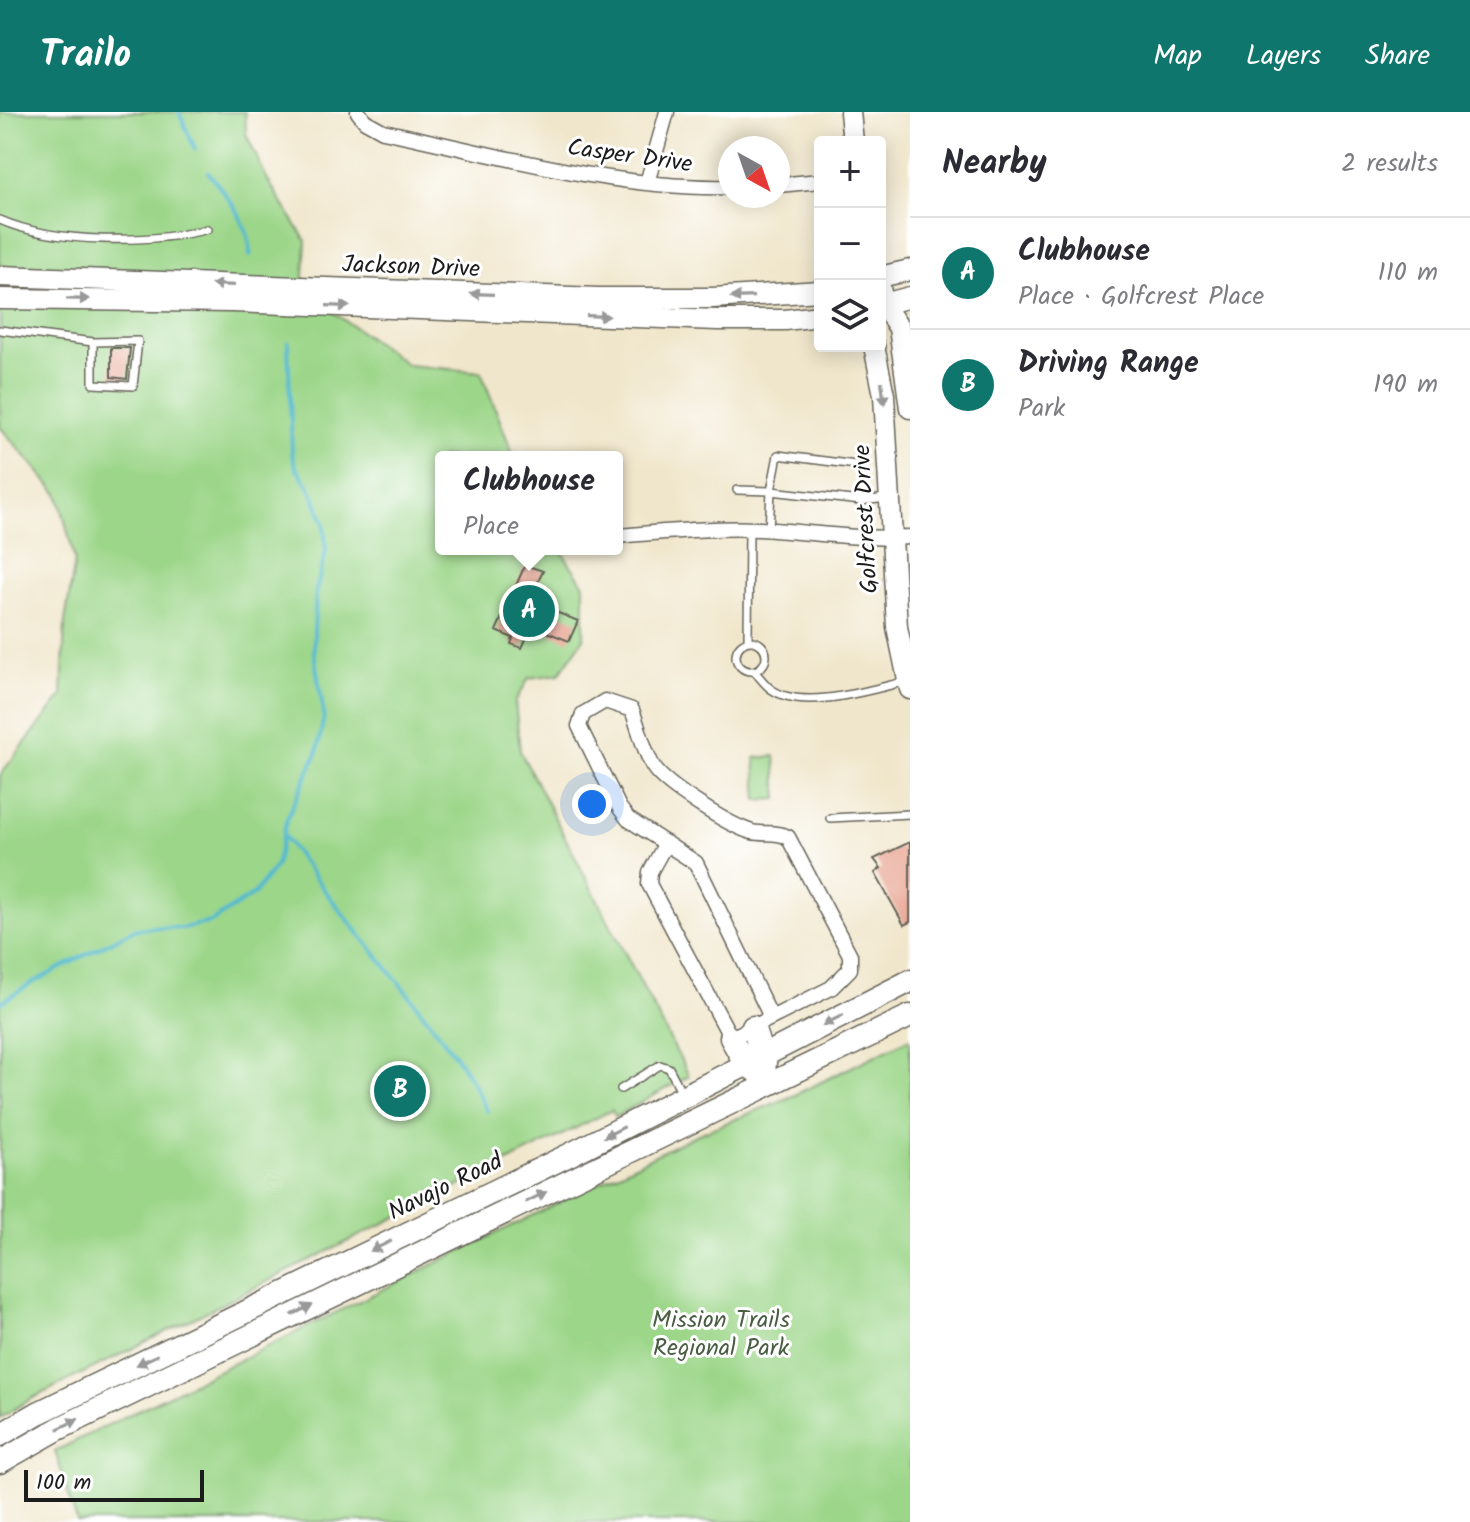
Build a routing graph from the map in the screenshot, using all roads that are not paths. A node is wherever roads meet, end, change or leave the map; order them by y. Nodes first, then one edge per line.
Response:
1 (358, 112) edge
2 (667, 112) edge
3 (850, 112) edge
4 (852, 136) edge
5 (814, 182) edge
6 (647, 183) junction
7 (790, 184) edge
8 (718, 187) edge
9 (0, 220) edge
10 (208, 229) dead end
11 (910, 270) edge
12 (0, 276) edge
13 (886, 276) edge
14 (814, 291) edge
15 (910, 297) edge
16 (0, 299) edge
17 (886, 302) edge
18 (886, 310) edge
19 (814, 317) edge
20 (0, 330) edge
21 (93, 342) junction
22 (906, 344) edge
23 (875, 352) edge
24 (909, 395) edge
25 (889, 463) junction
26 (864, 466) junction
27 (737, 490) dead end
28 (771, 491) junction
29 (889, 498) junction
30 (861, 501) junction
31 (749, 529) junction
32 (769, 530) junction
33 (623, 535) edge
34 (900, 538) edge
35 (748, 641) junction
36 (754, 671) junction
37 (909, 685) edge
38 (910, 814) edge
39 (830, 818) dead end
40 (666, 843) junction
41 (910, 981) edge
42 (910, 1016) edge
43 (762, 1022) junction
44 (731, 1038) junction
45 (757, 1066) junction
46 (798, 1069) junction
47 (621, 1089) dead end
48 (684, 1096) junction
49 (637, 1147) junction
50 (0, 1435) edge
51 (0, 1462) edge

1 - 6 street, Casper Drive
2 - 6 street
3 - 4 main road
5 - 7 street
6 - 8 street, Casper Drive
9 - 10 lane
11 - 13 main road
14 -> 12 main road, Jackson Drive
15 - 17 main road
16 -> 19 main road, Jackson Drive
18 - 22 main road
20 - 21 lane
21 - 21 lane
22 - 24 main road
23 -> 25 main road, Golfcrest Drive
25 - 26 lane
25 - 29 main road, Golfcrest Drive
26 - 28 lane
26 - 30 lane
27 - 28 lane
28 - 30 lane
28 - 32 lane
29 - 30 lane
29 - 34 main road, Golfcrest Drive
31 - 32 street
31 - 33 street
31 - 35 lane
32 - 34 street
34 - 37 main road, Golfcrest Drive
35 - 36 lane
35 - 36 lane
36 - 37 lane
38 - 39 lane
40 - 43 street
40 - 43 street
40 - 44 street
41 -> 45 main road, Navajo Road
42 - 46 main road, Navajo Road
43 - 44 street
43 - 45 main road
44 - 45 main road
45 - 46 main road
45 - 48 main road, Navajo Road
45 - 49 main road
46 - 49 main road, Navajo Road
47 - 48 lane
48 -> 50 main road, Navajo Road
51 -> 49 main road, Navajo Road

